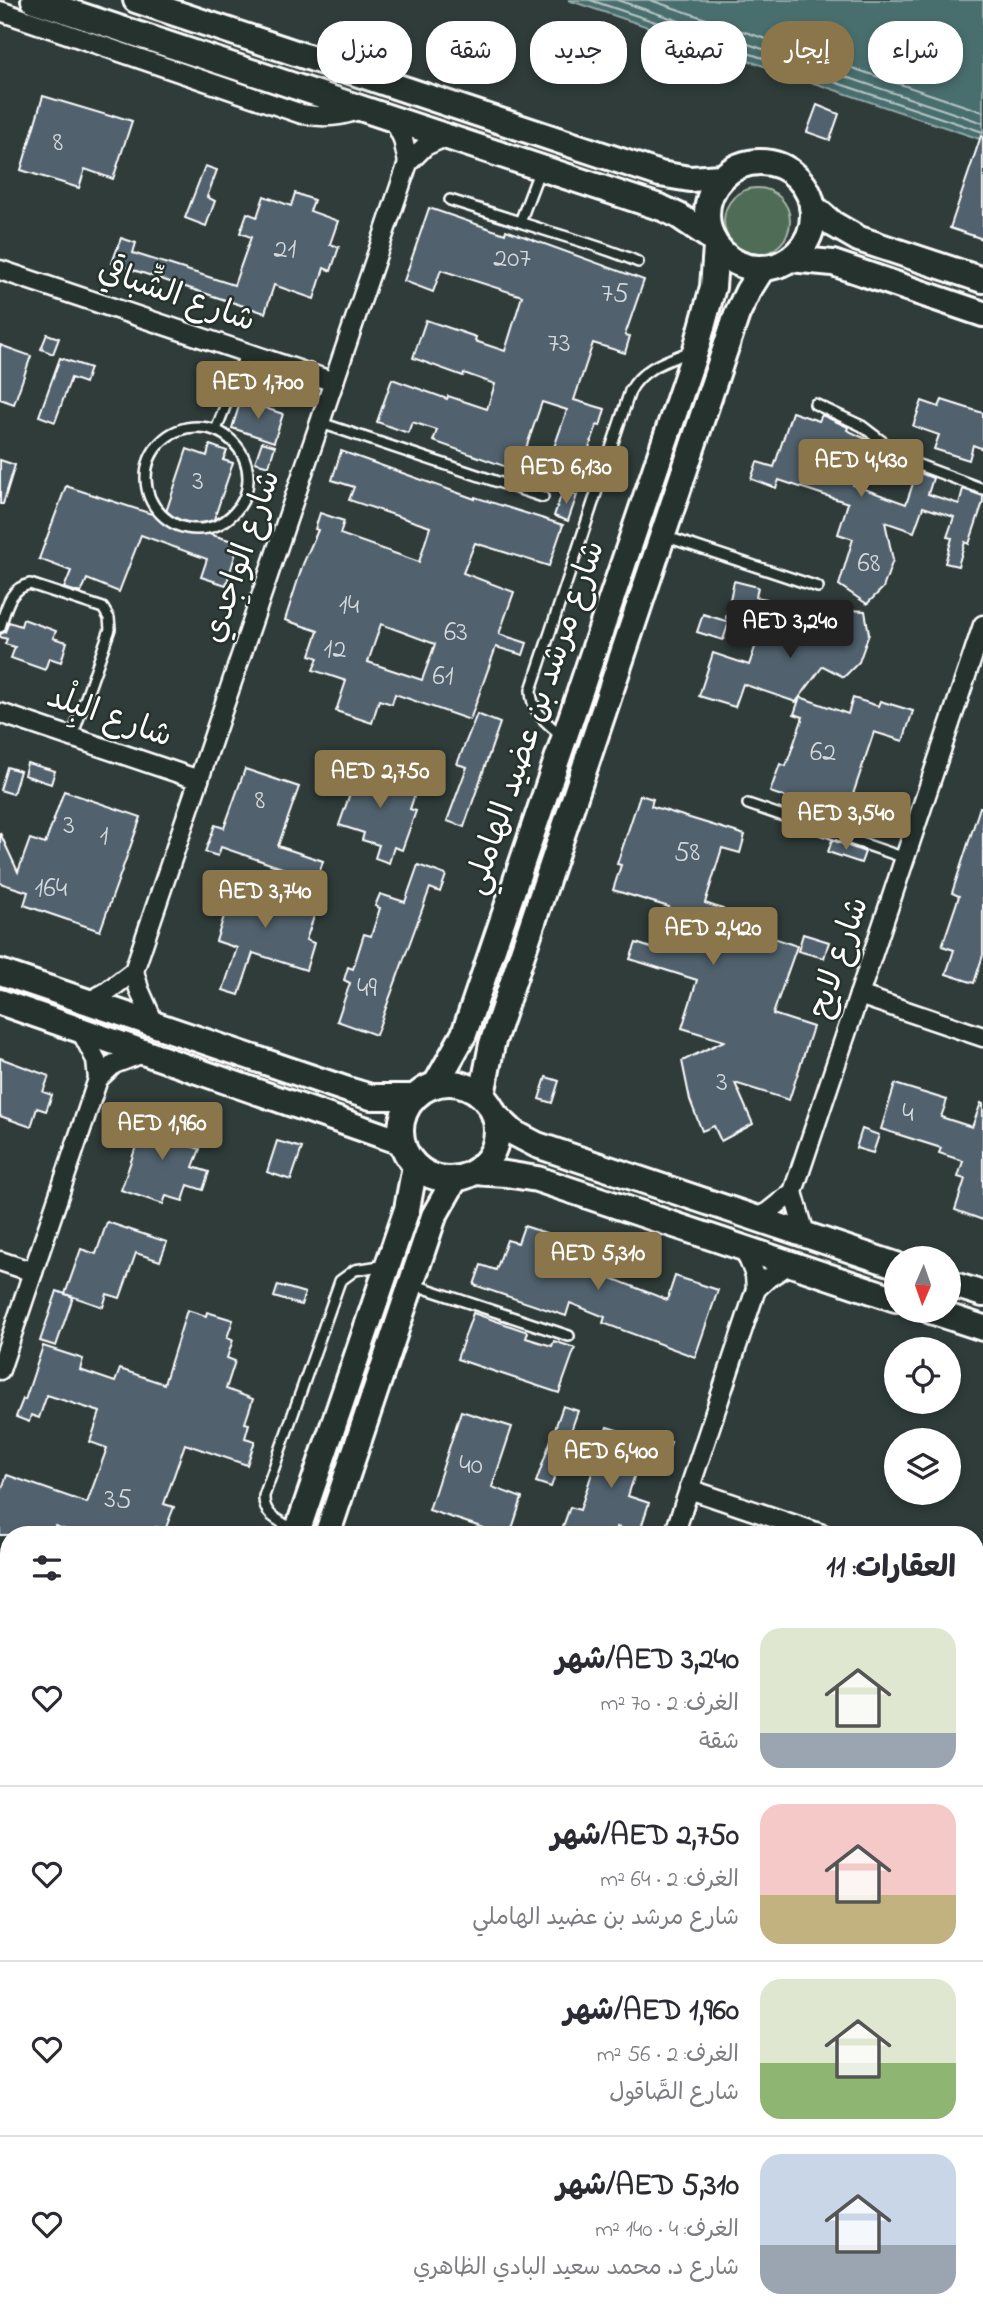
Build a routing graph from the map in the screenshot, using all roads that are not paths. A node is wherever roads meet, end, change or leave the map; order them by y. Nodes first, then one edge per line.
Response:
1 (34, 0) edge
2 (136, 0) edge
3 (0, 11) edge
4 (363, 108) junction
5 (393, 118) junction
6 (447, 136) junction
7 (408, 163) junction
8 (541, 167) junction
9 (721, 177) junction
10 (450, 200) dead end
11 (812, 206) junction
12 (520, 222) junction
13 (713, 242) junction
14 (790, 259) junction
15 (638, 262) dead end
16 (762, 269) junction
17 (0, 270) edge
18 (983, 280) edge
19 (983, 314) edge
20 (696, 349) junction
21 (246, 352) junction
22 (334, 382) junction
23 (815, 404) dead end
24 (321, 423) junction
25 (216, 430) junction
26 (983, 489) edge
27 (543, 497) dead end
28 (664, 536) junction
29 (818, 587) dead end
30 (983, 625) edge
31 (0, 627) edge
32 (0, 713) edge
33 (72, 737) junction
34 (565, 738) junction
35 (199, 780) junction
36 (748, 804) dead end
37 (905, 858) junction
38 (134, 971) junction
39 (0, 972) edge
40 (61, 993) junction
41 (859, 995) junction
42 (0, 1002) edge
43 (88, 1002) junction
44 (50, 1019) junction
45 (154, 1023) junction
46 (80, 1031) junction
47 (983, 1037) edge
48 (143, 1052) junction
49 (98, 1079) junction
50 (436, 1084) junction
51 (413, 1097) junction
52 (488, 1105) junction
53 (401, 1142) junction
54 (415, 1166) junction
55 (465, 1175) junction
56 (793, 1192) junction
57 (754, 1219) junction
58 (806, 1234) junction
59 (744, 1248) junction
60 (884, 1260) edge
61 (0, 1261) edge
62 (790, 1264) junction
63 (388, 1265) junction
64 (33, 1272) junction
65 (412, 1284) junction
66 (961, 1287) edge
67 (756, 1289) junction
68 (983, 1294) edge
69 (884, 1295) edge
70 (961, 1321) edge
71 (983, 1328) edge
72 (569, 1336) dead end
73 (0, 1370) edge
74 (689, 1489) junction
75 (286, 1526) edge
76 (299, 1526) edge
77 (330, 1526) edge
78 (677, 1526) edge
79 (798, 1526) edge

1 - 4 street
2 - 9 street
3 - 4 street
4 - 5 street
5 - 6 street
5 - 7 street
6 - 7 street
6 - 8 street
7 - 22 street, شارع الواجِدي
8 - 12 lane
8 - 13 street
9 - 11 street
9 - 13 street
10 - 12 lane
11 - 14 street
11 - 18 street
12 - 15 lane
13 - 16 street
13 - 20 street, شارع مرشد بن عضيد الهاملي
14 - 16 street
14 - 19 street
16 - 28 street, شارع مرشد بن عضيد الهاملي
17 - 21 street, شارع الشِّباقي
20 - 34 street, شارع مرشد بن عضيد الهاملي
20 - 34 lane
21 - 22 street, شارع الشِّباقي
21 - 25 lane
22 - 24 street, شارع الواجِدي
23 - 26 lane
24 - 27 lane
24 - 35 street, شارع الواجِدي
25 - 25 lane
28 - 29 lane
28 - 52 street, شارع مرشد بن عضيد الهاملي
30 - 37 street, شارع لايح
31 - 33 lane
32 - 33 street, شارع البِلْد
33 - 35 street, شارع البِلْد
34 - 50 street, شارع مرشد بن عضيد الهاملي
35 - 38 street, شارع الواجِدي
36 - 37 lane
37 - 41 street, شارع لايح
38 - 43 street
38 - 45 street
39 - 40 street
40 - 43 street
40 - 44 street
41 - 47 street
41 - 56 street, شارع لايح
42 - 44 street
43 - 45 street
44 - 46 street
45 - 51 street
46 - 48 street
46 - 49 street
48 - 49 street
48 - 53 street
49 - 64 street
50 - 51 street
50 - 52 street
51 - 53 street
52 - 55 street
52 - 57 street
53 - 54 street
54 - 55 street
54 - 63 street
55 - 59 street
55 - 65 street
56 - 57 street
56 - 58 street
57 - 58 street
58 - 60 street
59 - 62 street
59 - 67 street
61 - 64 street
62 - 67 street
62 - 69 street
63 - 75 lane
63 - 76 street
64 - 73 street
65 - 72 lane
65 - 77 street
66 - 68 street
67 - 74 street
70 - 71 street
74 - 78 street
74 - 79 street

